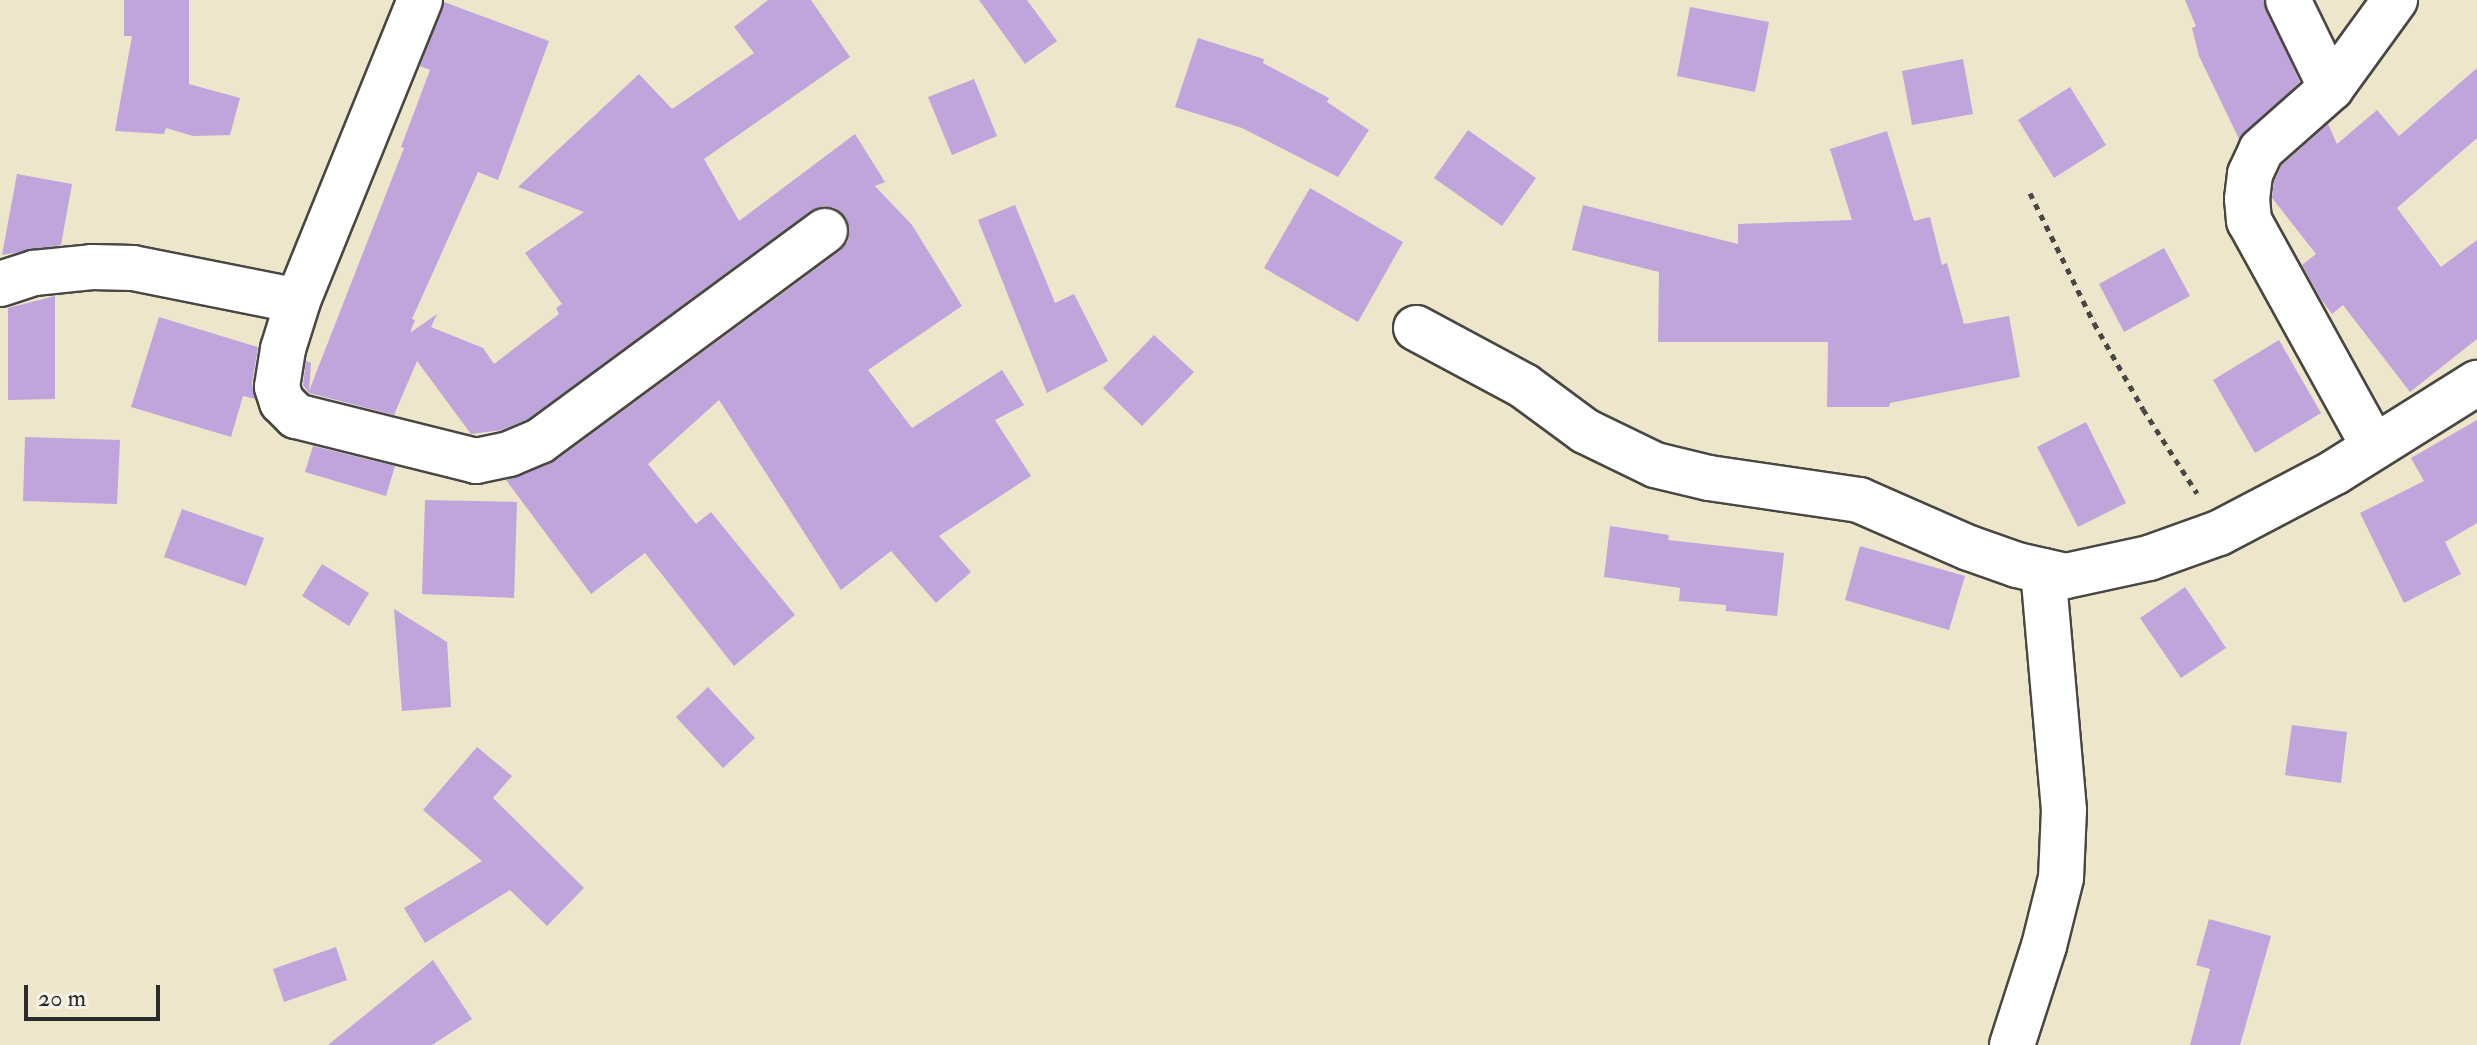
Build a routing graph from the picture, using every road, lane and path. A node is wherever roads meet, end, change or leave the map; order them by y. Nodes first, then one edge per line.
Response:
1 (420, 0) edge
2 (2288, 0) edge
3 (2395, 0) edge
4 (2331, 88) junction
5 (2030, 193) dead end
6 (825, 231) dead end
7 (0, 284) edge
8 (298, 301) junction
9 (1416, 328) dead end
10 (2477, 383) edge
11 (2374, 447) junction
12 (2219, 533) junction
13 (2043, 571) junction
14 (2012, 1045) edge

1 - 8 street
2 - 4 street
3 - 4 street
4 - 11 street
5 - 12 path
6 - 8 street
7 - 8 street
9 - 13 street
10 - 11 street
11 - 12 street
12 - 13 street
13 - 14 street

